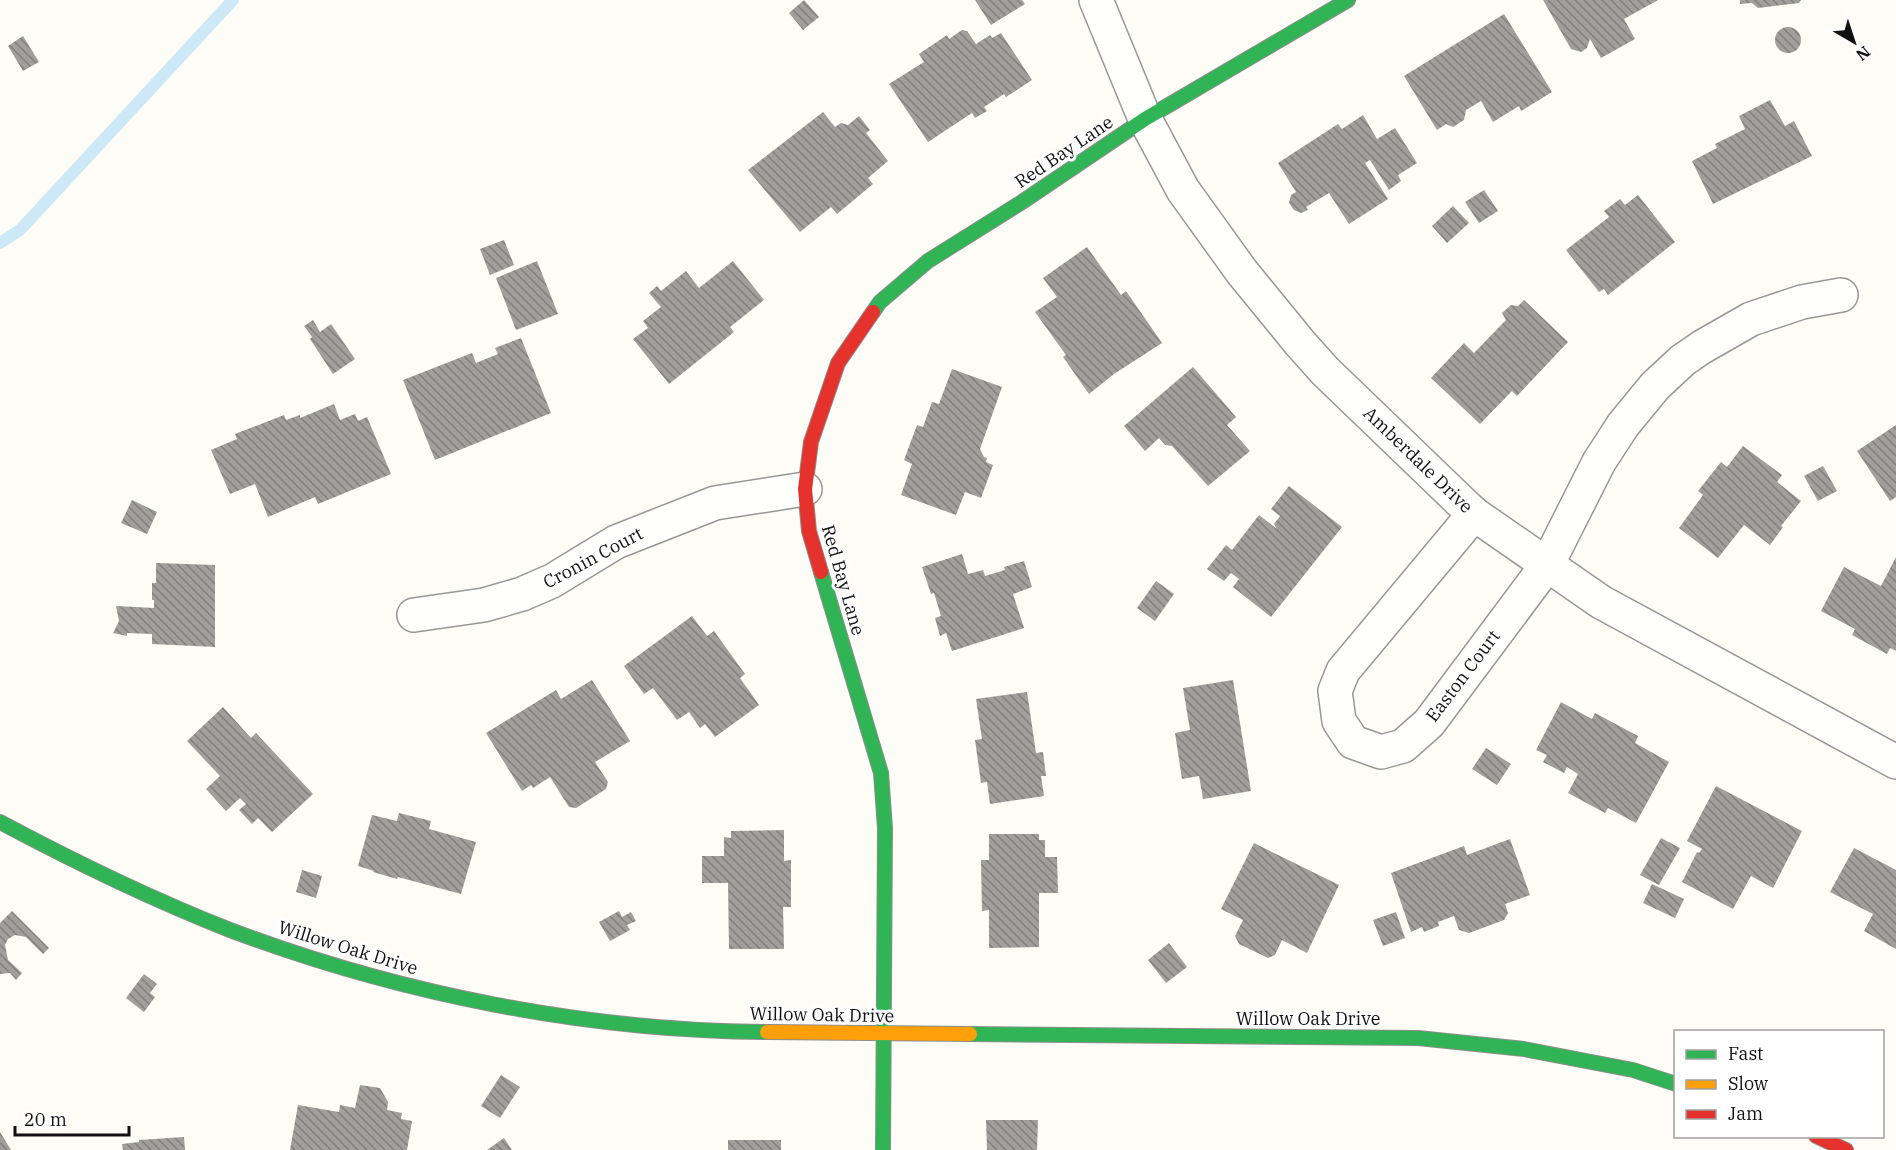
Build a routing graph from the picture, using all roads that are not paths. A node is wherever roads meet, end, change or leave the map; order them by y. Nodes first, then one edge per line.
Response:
1 (1096, 0) edge
2 (1348, 0) edge
3 (1145, 119) junction
4 (1841, 295) dead end
5 (806, 489) junction
6 (1474, 514) junction
7 (1547, 566) junction
8 (414, 615) dead end
9 (1896, 762) edge
10 (0, 822) edge
11 (883, 1034) junction
12 (1674, 1083) edge
13 (1818, 1138) edge
14 (883, 1150) edge
15 (1846, 1150) edge

1 - 3 street, Amberdale Drive
2 - 3 street, Red Bay Lane
3 - 5 street, Red Bay Lane
3 - 6 street, Amberdale Drive
4 - 7 street, Easton Court
5 - 8 street, Cronin Court
5 - 11 street, Red Bay Lane
6 - 7 street, Amberdale Drive
6 - 7 street, Easton Court
7 - 9 street, Amberdale Drive
10 - 11 street, Willow Oak Drive
11 - 12 street, Willow Oak Drive
11 - 14 street, Red Bay Lane
13 - 15 street

